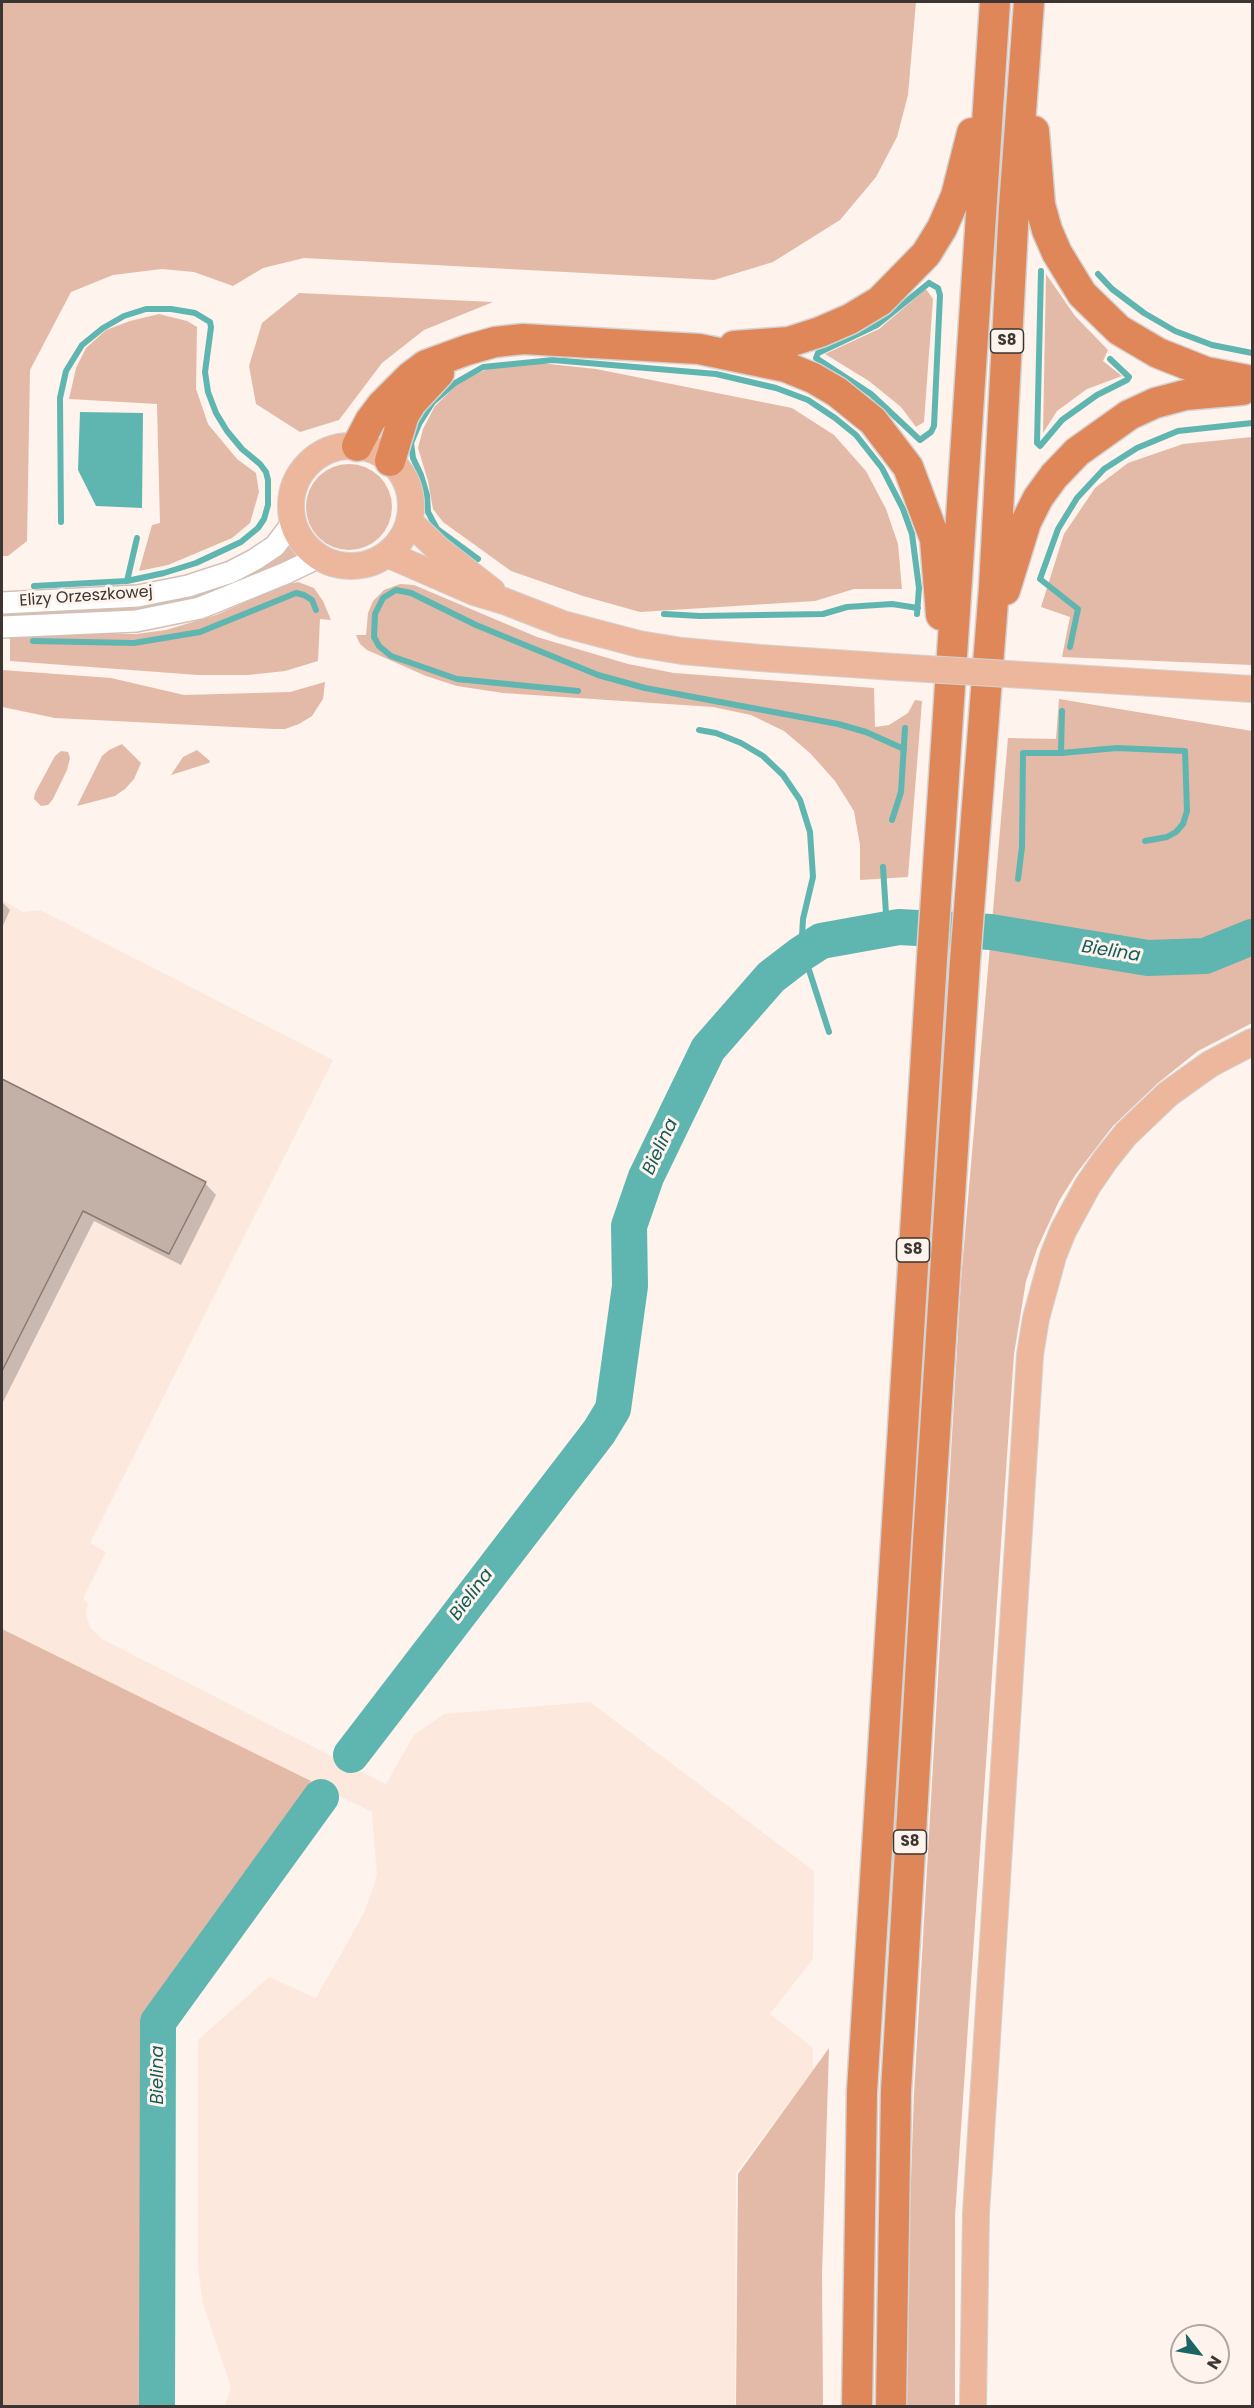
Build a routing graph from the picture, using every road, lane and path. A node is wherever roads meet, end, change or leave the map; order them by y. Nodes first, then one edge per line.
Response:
1 (995, 2) edge
2 (1029, 2) edge
3 (993, 36) junction
4 (1026, 38) junction
5 (699, 349) junction
6 (466, 350) junction
7 (1252, 381) edge
8 (1252, 390) edge
9 (357, 446) junction
10 (390, 460) junction
11 (409, 521) junction
12 (293, 522) junction
13 (387, 554) junction
14 (319, 557) junction
15 (504, 601) junction
16 (2, 603) edge
17 (2, 627) edge
18 (952, 680) junction
19 (987, 681) junction
20 (1252, 689) edge
21 (1252, 1042) edge
22 (857, 2406) edge
23 (891, 2406) edge
24 (973, 2406) edge

1 - 3 highway, S8
2 - 4 highway, S8
3 - 5 highway
3 - 18 highway, S8
4 - 7 highway
4 - 19 highway, S8
5 - 6 highway
5 - 18 highway
6 - 9 highway
6 - 10 highway
8 - 19 highway
9 - 10 main road
9 - 12 main road
10 - 11 main road
11 - 13 main road
11 - 15 main road
12 - 14 main road
12 - 16 street, Elizy Orzeszkowej
13 - 14 main road
13 - 15 main road
14 - 17 street, Elizy Orzeszkowej
15 - 20 main road, bridge
18 - 22 highway, S8
19 - 23 highway, S8
21 - 24 main road

